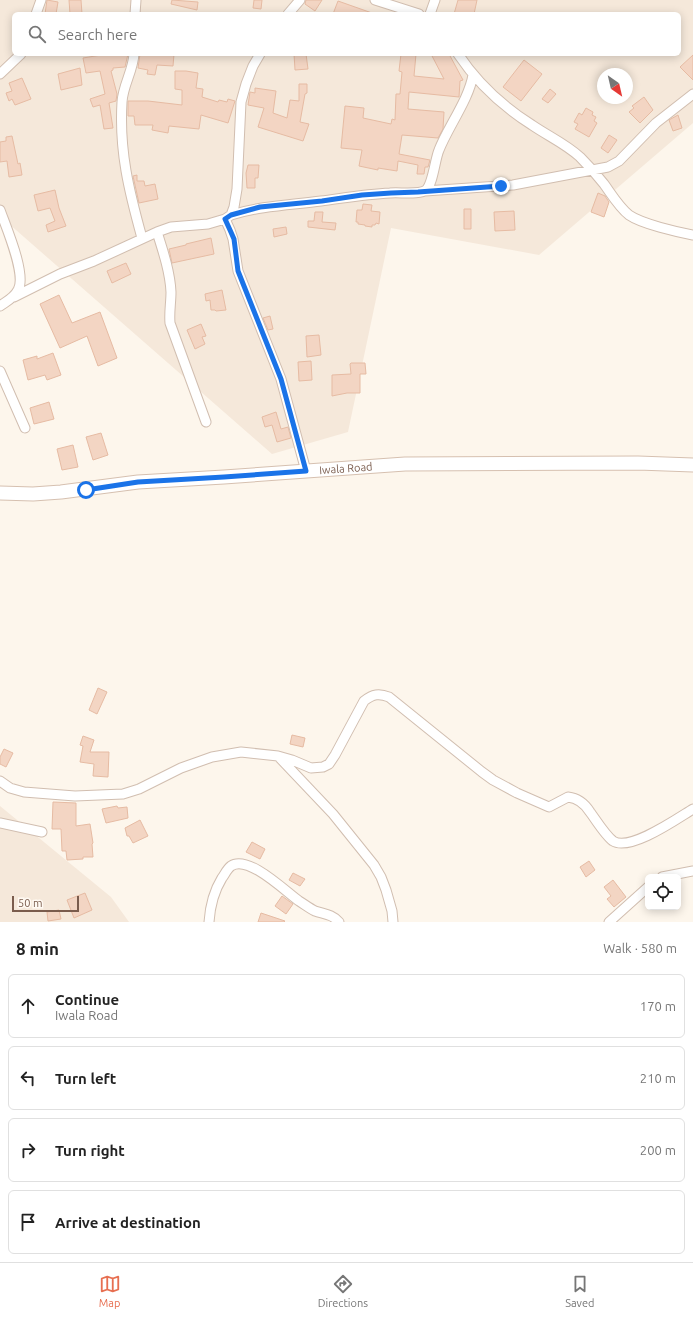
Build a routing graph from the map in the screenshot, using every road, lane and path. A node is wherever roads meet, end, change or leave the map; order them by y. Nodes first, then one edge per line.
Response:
1 (41, 0) edge
2 (136, 0) edge
3 (300, 0) edge
4 (375, 0) edge
5 (435, 0) edge
6 (37, 12) edge
7 (135, 12) edge
8 (290, 12) edge
9 (413, 12) edge
10 (431, 12) edge
11 (19, 56) edge
12 (134, 56) edge
13 (259, 56) edge
14 (459, 56) edge
15 (0, 74) edge
16 (473, 75) junction
17 (693, 94) edge
18 (591, 169) junction
19 (425, 191) junction
20 (0, 210) edge
21 (228, 217) junction
22 (157, 232) junction
23 (693, 235) edge
24 (142, 238) junction
25 (14, 297) junction
26 (0, 306) edge
27 (0, 371) edge
28 (206, 422) dead end
29 (25, 428) dead end
30 (693, 465) edge
31 (306, 471) junction
32 (0, 493) edge
33 (278, 756) junction
34 (0, 781) edge
35 (693, 809) edge
36 (0, 823) edge
37 (42, 832) dead end
38 (693, 871) edge
39 (678, 874) edge
40 (645, 890) edge
41 (209, 922) edge
42 (339, 922) edge
43 (394, 922) edge
44 (609, 922) edge

1 - 6 street
2 - 7 street
3 - 8 street
4 - 9 street
5 - 10 street
11 - 15 street
12 - 24 street
13 - 21 street
14 - 16 street
16 - 18 street
16 - 19 street
17 - 18 street
18 - 19 street
18 - 23 street
19 - 21 street
20 - 25 street
21 - 22 street
21 - 31 street
22 - 24 street
22 - 28 street
24 - 25 street
25 - 26 street
27 - 29 street
30 - 31 street, Iwala Road
31 - 32 street, Iwala Road
33 - 34 street
33 - 35 street
33 - 43 street
36 - 37 street
38 - 39 street
40 - 44 street
41 - 42 street

